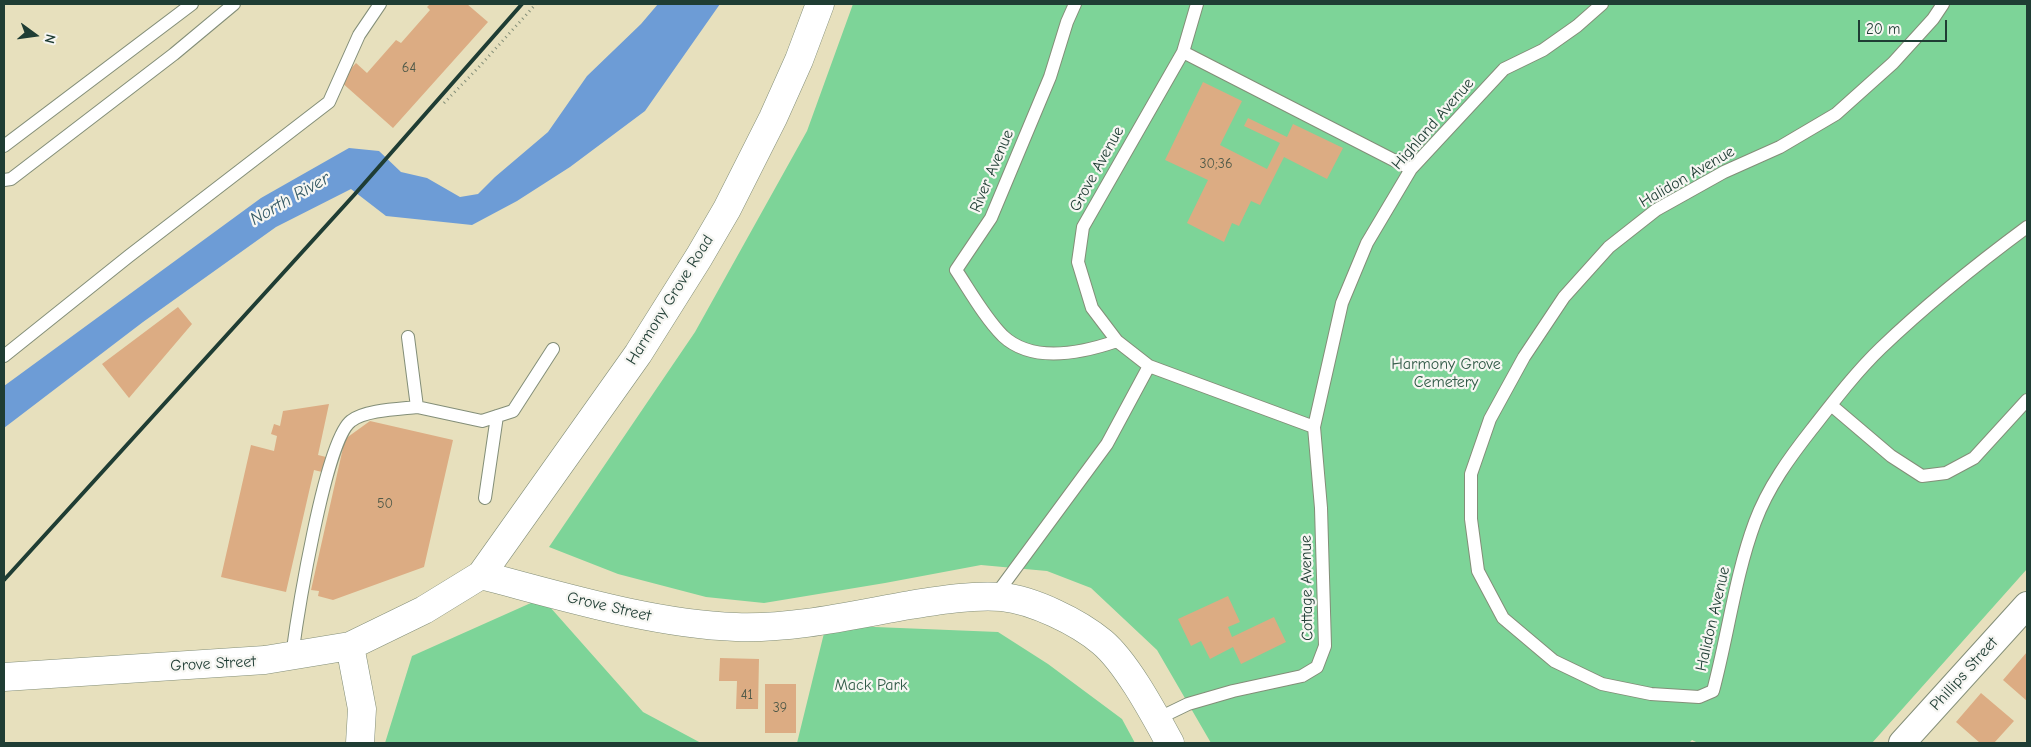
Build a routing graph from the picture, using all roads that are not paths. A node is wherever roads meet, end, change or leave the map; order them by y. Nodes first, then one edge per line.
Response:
1 (192, 4) edge
2 (234, 4) edge
3 (380, 4) edge
4 (820, 4) edge
5 (1074, 4) edge
6 (1197, 4) edge
7 (1602, 4) edge
8 (1943, 4) edge
9 (1183, 52) junction
10 (4, 146) edge
11 (1411, 170) junction
12 (4, 180) edge
13 (2027, 227) edge
14 (408, 337) dead end
15 (1117, 342) junction
16 (553, 349) dead end
17 (4, 356) edge
18 (1149, 366) junction
19 (2027, 400) edge
20 (1831, 405) junction
21 (417, 407) junction
22 (496, 416) junction
23 (1314, 426) junction
24 (485, 498) dead end
25 (481, 575) junction
26 (994, 597) junction
27 (2027, 604) edge
28 (350, 646) junction
29 (292, 656) junction
30 (4, 677) edge
31 (1157, 719) junction
32 (360, 743) edge
33 (1170, 743) edge
34 (1902, 743) edge

1 - 10 lane
2 - 12 lane
3 - 17 lane
4 - 25 street, Harmony Grove Road
5 - 15 lane, River Avenue
6 - 9 lane, Grove Avenue
7 - 11 lane, Highland Avenue
8 - 20 lane, Halidon Avenue
9 - 11 lane
9 - 15 lane, Grove Avenue
11 - 23 lane, Highland Avenue
13 - 20 lane, Halidon Avenue
14 - 21 lane
15 - 18 lane, Grove Avenue
16 - 22 lane
18 - 23 lane, Grove Avenue
18 - 26 lane
19 - 20 lane
21 - 22 lane
21 - 29 lane
22 - 24 lane
23 - 31 lane, Cottage Avenue
25 - 26 street, Grove Street
25 - 28 street, Grove Street
26 - 31 street, Grove Street
27 - 34 street, Phillips Street
28 - 29 street, Grove Street
28 - 32 street
29 - 30 street, Grove Street
31 - 33 street, Grove Street

